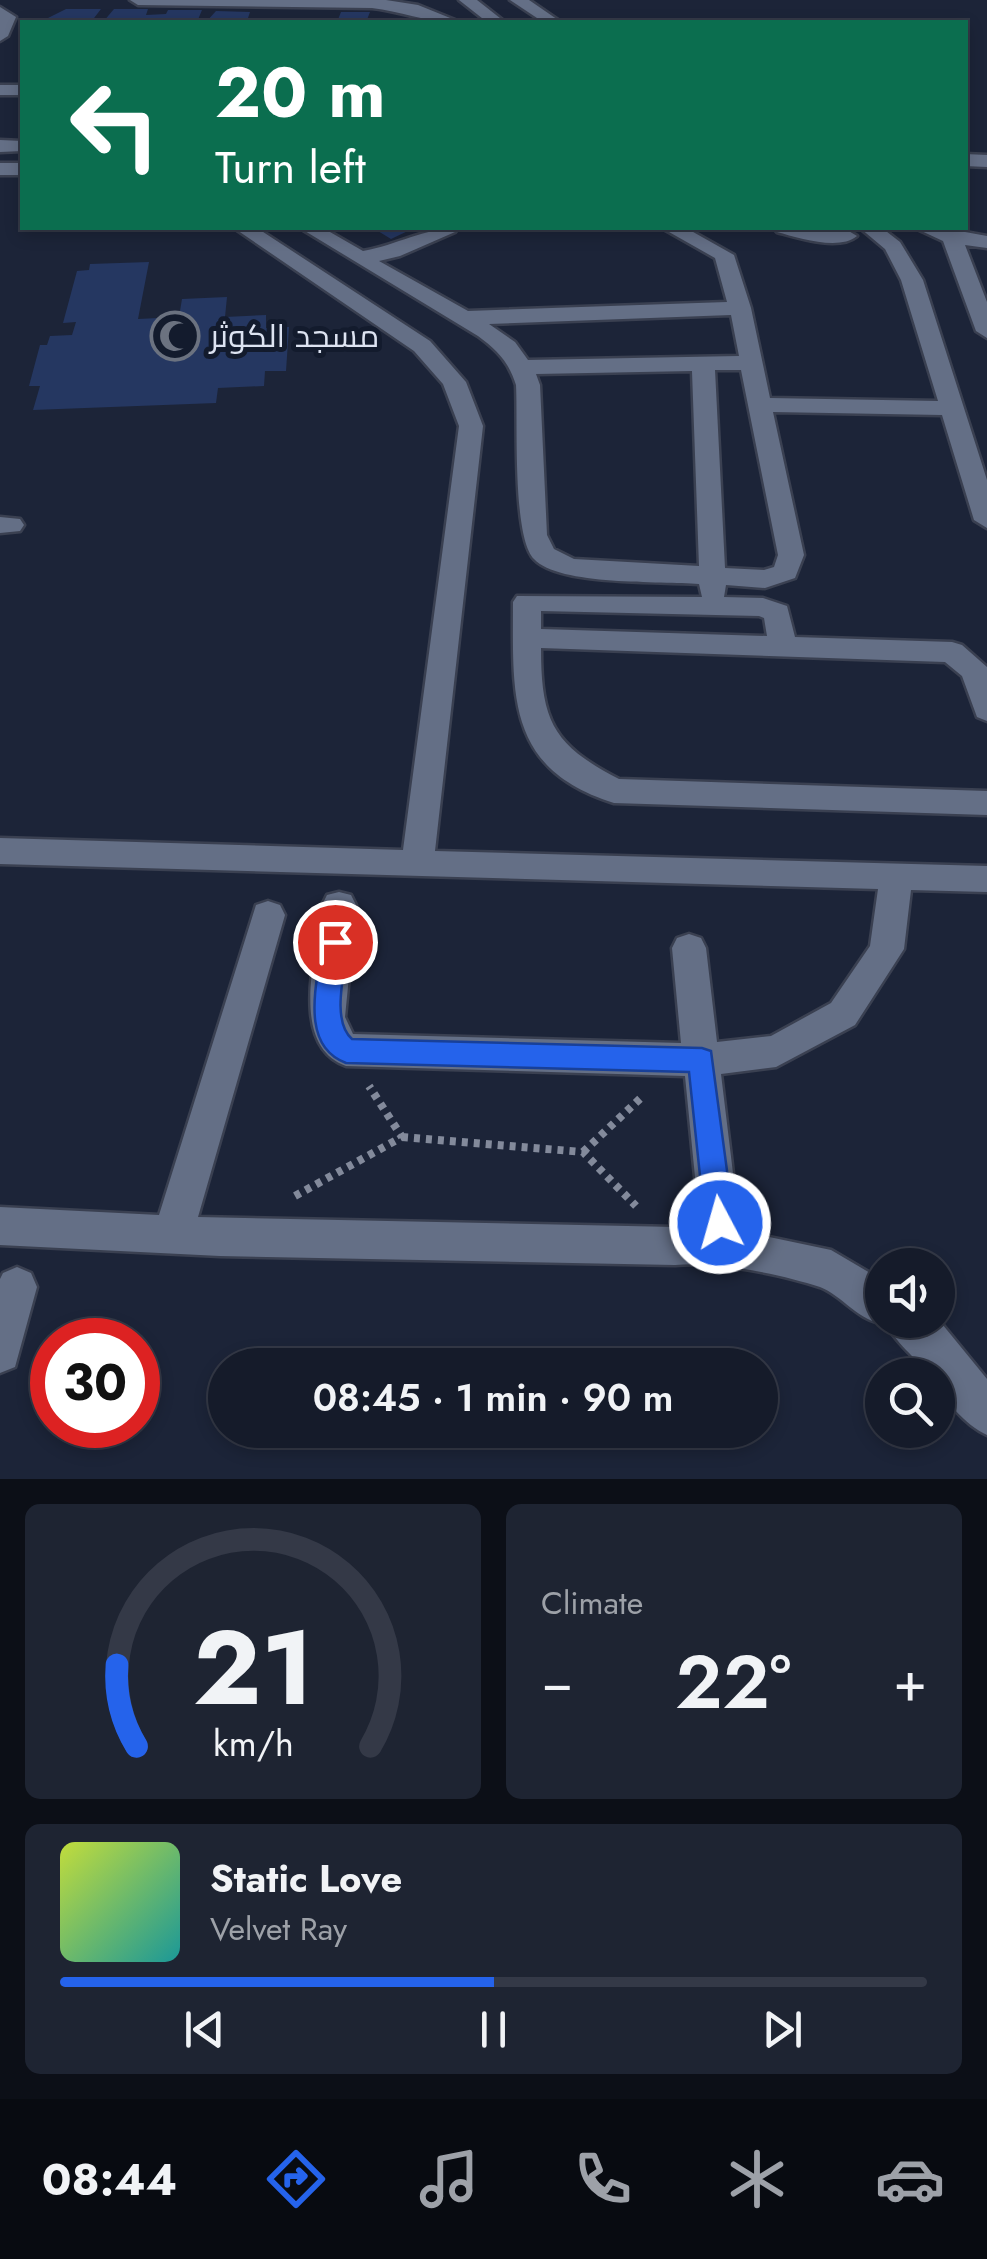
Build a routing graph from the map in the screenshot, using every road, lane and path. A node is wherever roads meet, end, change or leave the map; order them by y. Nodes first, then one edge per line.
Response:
1 (138, 0) edge
2 (467, 0) edge
3 (518, 0) edge
4 (0, 12) edge
5 (446, 20) edge
6 (494, 20) edge
7 (551, 20) edge
8 (3, 40) edge
9 (247, 230) edge
10 (313, 230) edge
11 (443, 230) edge
12 (677, 230) edge
13 (717, 230) edge
14 (793, 230) edge
15 (873, 230) edge
16 (931, 230) edge
17 (847, 236) dead end
18 (952, 237) junction
19 (700, 239) junction
20 (987, 242) edge
21 (360, 258) junction
22 (740, 308) junction
23 (459, 318) junction
24 (987, 331) edge
25 (653, 338) junction
26 (703, 363) junction
27 (750, 363) junction
28 (522, 367) junction
29 (760, 406) junction
30 (952, 408) junction
31 (987, 520) edge
32 (712, 591) junction
33 (528, 638) junction
34 (783, 646) junction
35 (987, 710) edge
36 (987, 803) edge
37 (0, 850) edge
38 (418, 862) junction
39 (896, 876) junction
40 (987, 879) edge
41 (339, 905) dead end
42 (268, 915) dead end
43 (689, 948) dead end
44 (346, 1050) junction
45 (691, 1060) junction
46 (402, 1137) junction
47 (584, 1152) junction
48 (286, 1201) dead end
49 (0, 1226) edge
50 (173, 1235) junction
51 (689, 1244) junction
52 (18, 1287) dead end
53 (865, 1293) edge
54 (926, 1338) edge
55 (0, 1352) edge
56 (987, 1412) edge

1 - 5 street
2 - 6 street
3 - 7 street
4 - 8 street
9 - 38 street
10 - 21 street
11 - 21 street
12 - 19 street
13 - 19 street
14 - 17 street
15 - 30 street
16 - 18 street
18 - 20 street
18 - 24 street
19 - 22 street
21 - 23 street
22 - 25 street
22 - 27 street
23 - 25 street
23 - 28 street
25 - 26 street
25 - 28 street
26 - 27 street
26 - 32 street
27 - 29 street
28 - 32 street
29 - 30 street
29 - 32 street
30 - 31 street
32 - 33 street
32 - 34 street
33 - 34 street
33 - 36 street
34 - 35 street
37 - 38 street
38 - 39 street
39 - 40 street
39 - 45 street
41 - 44 street
42 - 50 street
43 - 45 street
44 - 45 street
44 - 46 path
45 - 47 path
45 - 51 street
46 - 47 path
46 - 48 path
47 - 51 path
49 - 50 street
50 - 51 street
51 - 53 street
52 - 55 street
54 - 56 street

